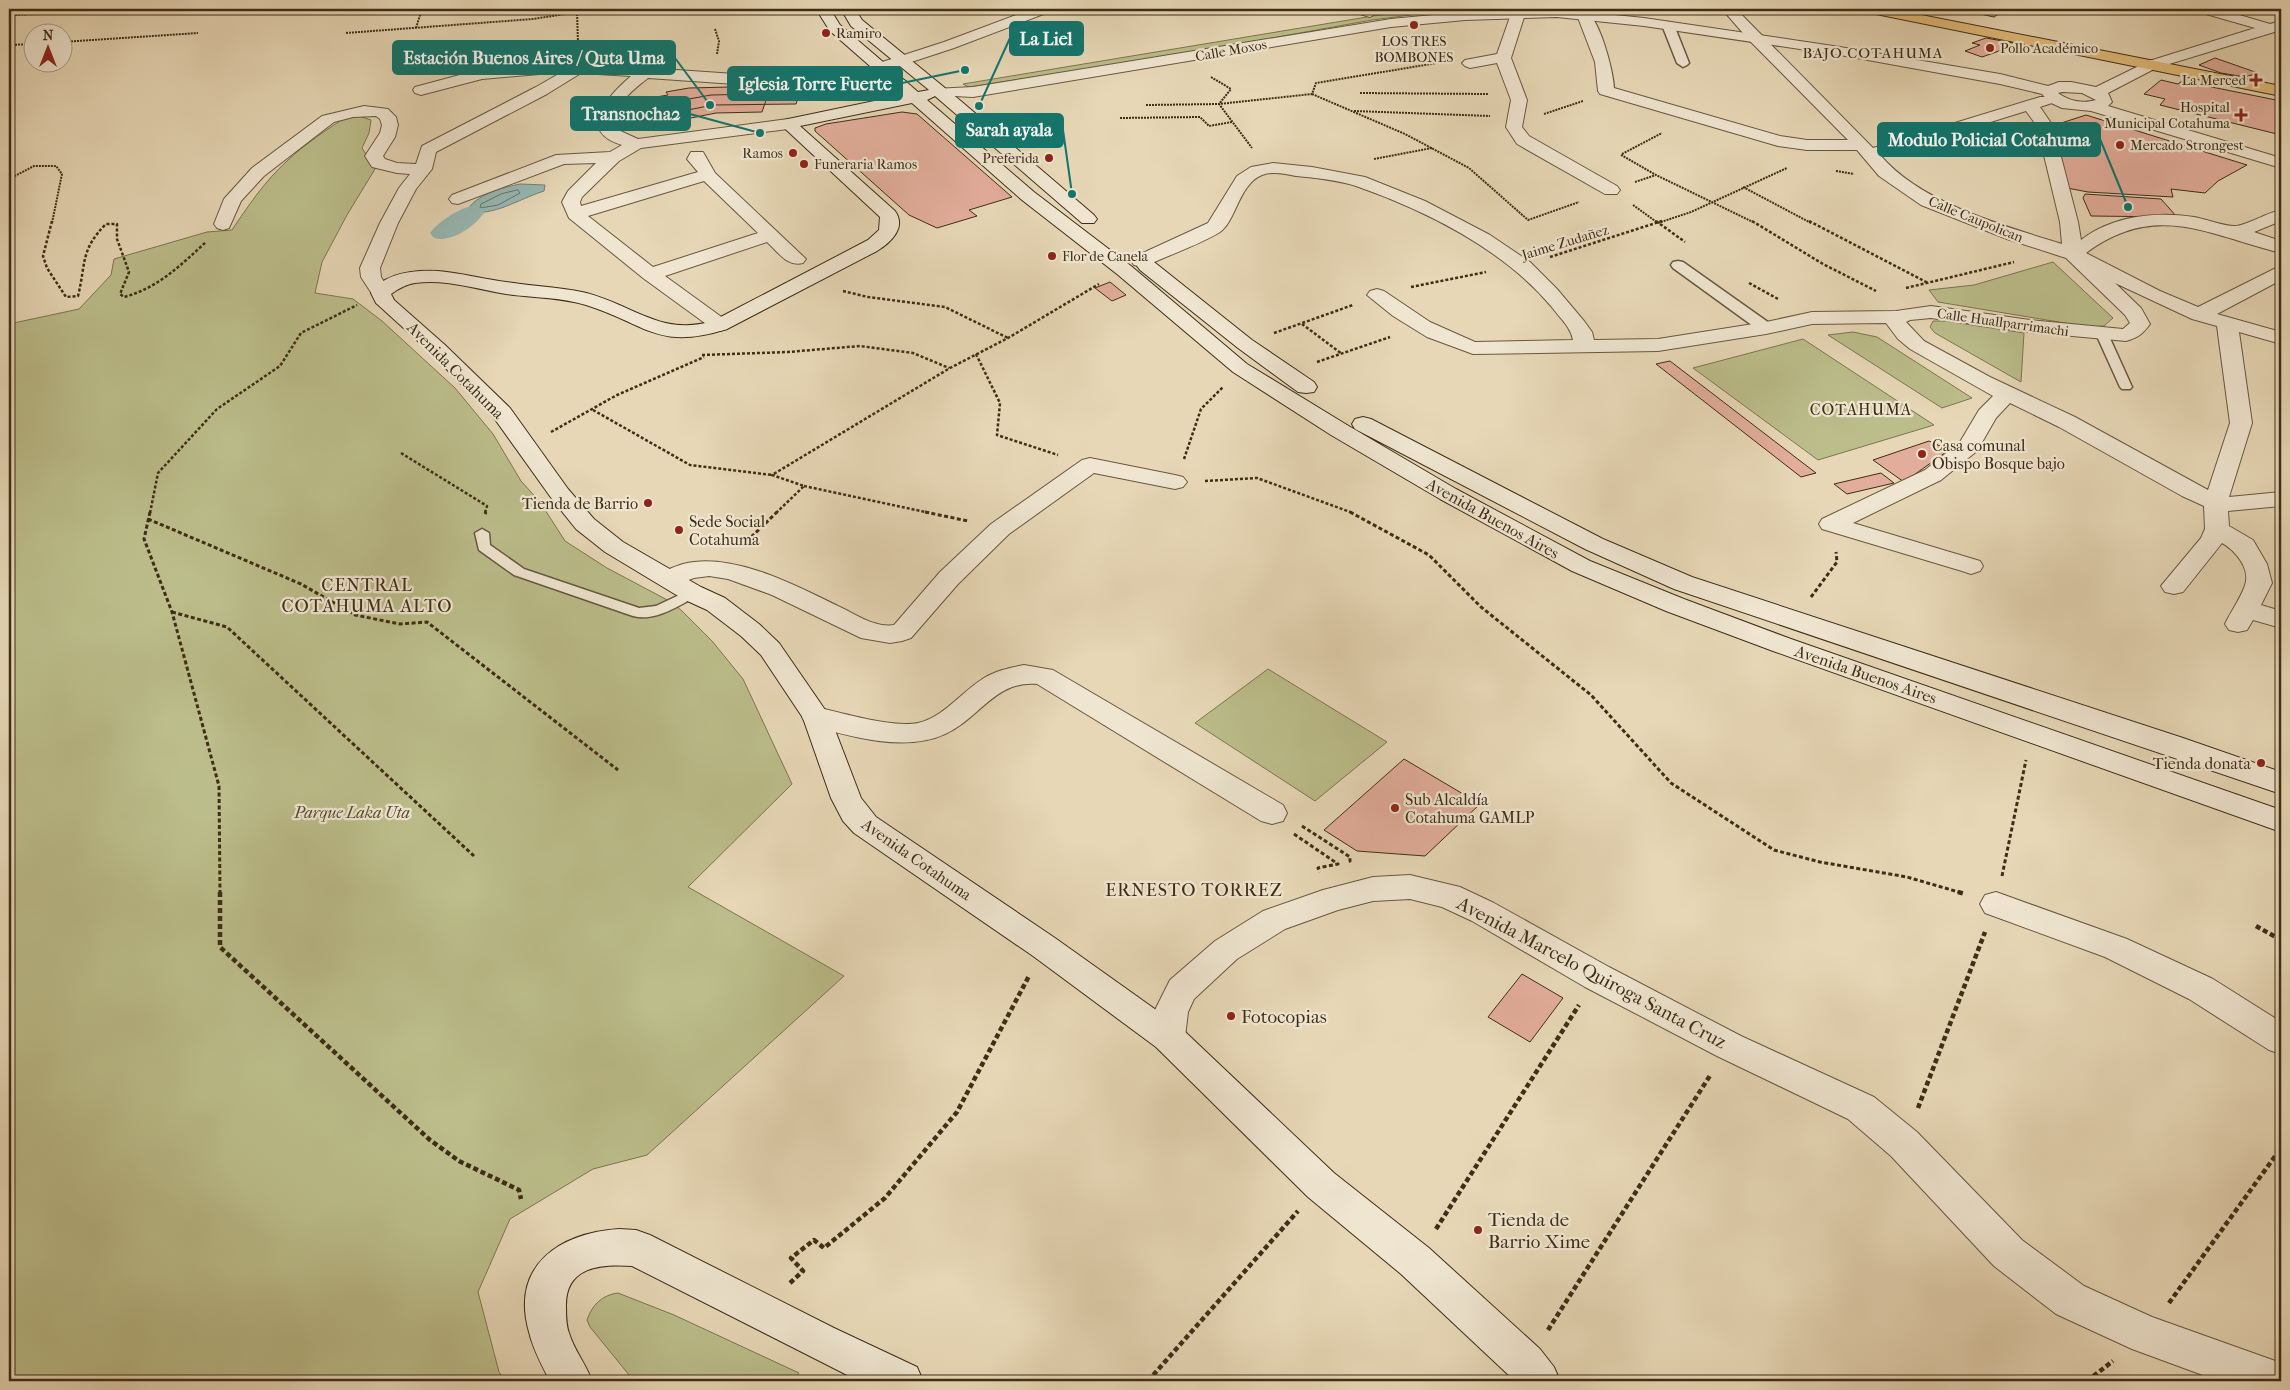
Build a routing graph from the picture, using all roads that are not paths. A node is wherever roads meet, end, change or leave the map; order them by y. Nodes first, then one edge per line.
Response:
1 (823, 9) edge
2 (848, 9) edge
3 (1044, 9) edge
4 (1401, 9) edge
5 (1601, 9) edge
6 (1729, 9) edge
7 (1871, 9) edge
8 (2204, 9) edge
9 (1364, 11) edge
10 (1518, 14) junction
11 (1584, 15) junction
12 (1668, 25) junction
13 (2275, 27) edge
14 (1750, 33) junction
15 (1503, 58) junction
16 (902, 60) junction
17 (1470, 63) road end
18 (1683, 63) dead end
19 (2151, 65) junction
20 (881, 67) junction
21 (578, 68) junction
22 (643, 74) junction
23 (421, 90) dead end
24 (2281, 90) edge
25 (907, 91) junction
26 (943, 92) junction
27 (2054, 92) junction
28 (2096, 95) junction
29 (2030, 105) junction
30 (788, 124) junction
31 (637, 144) junction
32 (1866, 149) junction
33 (2281, 152) edge
34 (697, 156) dead end
35 (613, 157) junction
36 (2281, 162) edge
37 (423, 169) junction
38 (707, 175) junction
39 (1611, 190) road end
40 (458, 198) dead end
41 (575, 214) junction
42 (2281, 215) edge
43 (223, 224) road end
44 (2236, 232) junction
45 (770, 235) junction
46 (2281, 247) edge
47 (2074, 254) junction
48 (796, 259) dead end
49 (1678, 265) dead end
50 (1132, 266) junction
51 (2281, 273) edge
52 (650, 274) junction
53 (381, 293) junction
54 (1377, 295) road end
55 (2199, 315) junction
56 (1899, 316) junction
57 (2227, 323) junction
58 (720, 326) junction
59 (1766, 328) junction
60 (2102, 334) junction
61 (2281, 338) edge
62 (1585, 346) junction
63 (2126, 387) dead end
64 (2006, 395) junction
65 (1176, 482) road end
66 (2281, 499) edge
67 (2216, 502) junction
68 (2217, 529) junction
69 (482, 533) road end
70 (1971, 566) dead end
71 (670, 579) junction
72 (2174, 586) dead end
73 (692, 593) junction
74 (2281, 620) edge
75 (816, 717) junction
76 (2281, 783) edge
77 (1285, 818) road end
78 (2281, 821) edge
79 (1996, 904) road end
80 (1168, 1037) junction
81 (2281, 1040) edge
82 (1533, 1372) edge
83 (572, 1381) edge
84 (903, 1381) edge
85 (2275, 1381) edge

1 - 20 street, Avenida Buenos Aires
2 - 16 street, Avenida Buenos Aires
3 - 16 street
4 - 9 street, Calle Moxos
5 - 14 street
6 - 14 street, Calle Caupolican
7 - 19 main road
8 - 13 street
9 - 26 street, Calle Moxos
10 - 11 street, Calle Moxos
10 - 15 street
10 - 26 street, Calle Moxos
11 - 12 street, Calle Moxos
11 - 32 street
12 - 14 street, Calle Moxos
12 - 18 street
13 - 19 street
14 - 27 street
14 - 32 street, Calle Caupolican
15 - 17 street
15 - 39 street
16 - 20 street
16 - 26 street, Avenida Buenos Aires
19 - 24 main road
19 - 28 street
20 - 25 street, Avenida Buenos Aires
21 - 22 street, Calle Moxos
21 - 23 street, Calle Moxos
21 - 37 street, Avenida Cotahuma
22 - 25 street, Calle Moxos
22 - 31 street
25 - 26 street, Calle Moxos
25 - 30 street
25 - 50 street, Avenida Buenos Aires
26 - 50 street, Avenida Buenos Aires
27 - 28 street
27 - 29 street
28 - 33 street
28 - 36 street
29 - 32 street
29 - 47 street
30 - 31 street
30 - 58 street
31 - 35 street
32 - 47 street, Calle Caupolican
34 - 38 street
35 - 40 street
35 - 41 street
37 - 43 street
37 - 53 street, Avenida Cotahuma
38 - 41 street
38 - 45 street
41 - 52 street
42 - 44 street
44 - 46 street
44 - 47 street
45 - 48 street
45 - 52 street
47 - 55 street, Calle Caupolican
47 - 60 street, Calle Huallparrimachi
49 - 59 street
50 - 62 street
50 - 76 street, Avenida Buenos Aires
50 - 78 street, Avenida Buenos Aires
51 - 55 street
52 - 58 street
53 - 58 street
53 - 71 street, Avenida Cotahuma
54 - 62 street, Calle Huallparrimachi
55 - 57 street, Calle Caupolican
56 - 59 street, Calle Huallparrimachi
56 - 60 street, Calle Huallparrimachi
56 - 64 street
57 - 61 street, Calle Caupolican
57 - 67 street
59 - 62 street, Calle Huallparrimachi
60 - 63 lane
64 - 67 street
64 - 70 street
65 - 71 street
66 - 67 street
67 - 68 street
68 - 72 street
68 - 74 street
69 - 73 lane
71 - 73 street, Avenida Cotahuma
73 - 75 street, Avenida Cotahuma
75 - 77 street
75 - 80 street, Avenida Cotahuma
79 - 81 street
80 - 82 street
80 - 85 street, Avenida Marcelo Quiroga Santa Cruz
83 - 84 street

